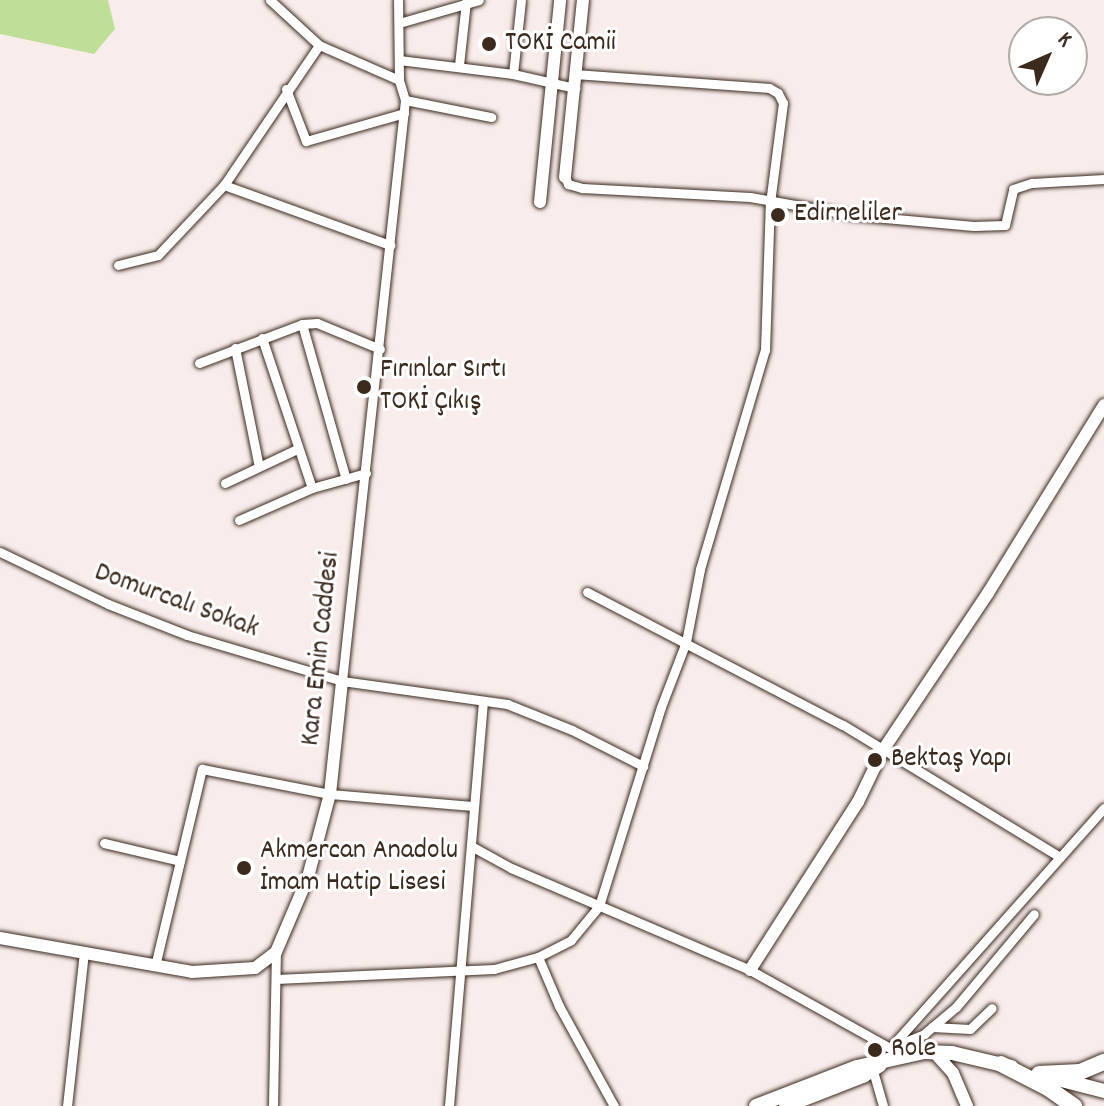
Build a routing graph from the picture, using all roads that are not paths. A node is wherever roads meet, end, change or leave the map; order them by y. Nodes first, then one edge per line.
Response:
1 (398, 0) edge
2 (479, 0) edge
3 (521, 0) edge
4 (560, 0) edge
5 (583, 0) edge
6 (274, 1) edge
7 (466, 2) edge
8 (399, 23) junction
9 (319, 45) junction
10 (399, 60) junction
11 (459, 65) junction
12 (513, 74) junction
13 (576, 74) junction
14 (399, 80) junction
15 (550, 82) junction
16 (575, 88) junction
17 (286, 89) junction
18 (405, 100) junction
19 (404, 113) junction
20 (491, 117) dead end
21 (565, 177) joint
22 (1104, 179) edge
23 (224, 185) junction
24 (540, 202) dead end
25 (770, 203) junction
26 (390, 245) junction
27 (118, 265) dead end
28 (302, 324) junction
29 (262, 338) junction
30 (235, 348) junction
31 (380, 349) junction
32 (199, 363) dead end
33 (1104, 405) edge
34 (297, 449) junction
35 (259, 467) junction
36 (366, 473) junction
37 (346, 479) junction
38 (225, 483) dead end
39 (312, 488) junction
40 (239, 520) dead end
41 (0, 552) edge
42 (587, 592) dead end
43 (686, 642) junction
44 (342, 681) junction
45 (483, 701) junction
46 (883, 750) junction
47 (643, 766) junction
48 (330, 794) junction
49 (472, 806) junction
50 (1104, 808) edge
51 (104, 843) dead end
52 (471, 846) junction
53 (1060, 857) junction
54 (180, 861) junction
55 (599, 906) junction
56 (1034, 914) dead end
57 (0, 938) edge
58 (276, 952) junction
59 (84, 953) junction
60 (538, 957) junction
61 (155, 966) junction
62 (750, 970) junction
63 (460, 973) junction
64 (276, 979) junction
65 (992, 1008) dead end
66 (932, 1027) junction
67 (934, 1052) junction
68 (884, 1060) junction
69 (1104, 1062) edge
70 (1001, 1064) junction
71 (1039, 1074) junction
72 (1104, 1091) edge
73 (809, 1102) edge
74 (67, 1106) edge
75 (273, 1106) edge
76 (449, 1106) edge
77 (614, 1106) edge
78 (756, 1106) edge
79 (786, 1106) edge
80 (883, 1106) edge
81 (967, 1106) edge
82 (1074, 1106) edge

1 - 8 street, Kara Emin Caddesi
2 - 7 street
3 - 12 street
4 - 15 street
5 - 13 street
6 - 9 street
7 - 8 street
7 - 11 street
8 - 10 street, Kara Emin Caddesi
9 - 14 street
9 - 17 street
10 - 11 street
10 - 14 street, Kara Emin Caddesi
11 - 12 street
12 - 15 street
13 - 16 street
13 - 25 street
14 - 18 street, Kara Emin Caddesi
15 - 16 street
15 - 24 street
16 - 21 street
17 - 19 street
17 - 23 street
18 - 19 street, Kara Emin Caddesi
18 - 20 street
19 - 26 street, Kara Emin Caddesi
21 - 25 street
22 - 25 street
23 - 26 street
23 - 27 street
25 - 43 street
26 - 31 street, Kara Emin Caddesi
28 - 29 street
28 - 31 street
28 - 37 street
29 - 30 street
29 - 34 street
30 - 32 street
30 - 35 street
31 - 36 street, Kara Emin Caddesi
33 - 46 street
34 - 35 street
34 - 39 street
35 - 38 street
36 - 37 street
36 - 44 street, Kara Emin Caddesi
37 - 39 street
39 - 40 street
41 - 44 street, Domurcalı Sokak
42 - 43 street
43 - 46 street
43 - 47 street
44 - 45 street, Domurcalı Sokak
44 - 48 street, Kara Emin Caddesi
45 - 47 street, Domurcalı Sokak
45 - 49 street
46 - 53 street
46 - 62 street
47 - 55 street
48 - 49 street
48 - 54 street
48 - 58 street, Kara Emin Caddesi
49 - 52 street
50 - 53 street
51 - 54 street
52 - 55 street
52 - 63 street
53 - 68 street
54 - 61 street
55 - 60 street
55 - 62 street
56 - 66 street
57 - 59 street
58 - 61 street
58 - 64 street
59 - 61 street
59 - 74 street
60 - 63 street
60 - 77 street
62 - 68 street
63 - 64 street
63 - 76 street
64 - 75 street
65 - 66 street
66 - 68 street
67 - 68 main road
67 - 70 main road
67 - 81 street
68 - 73 main road
68 - 78 main road
68 - 80 street
69 - 71 highway
70 - 71 main road
70 - 82 highway
71 - 72 main road
73 - 79 main road

